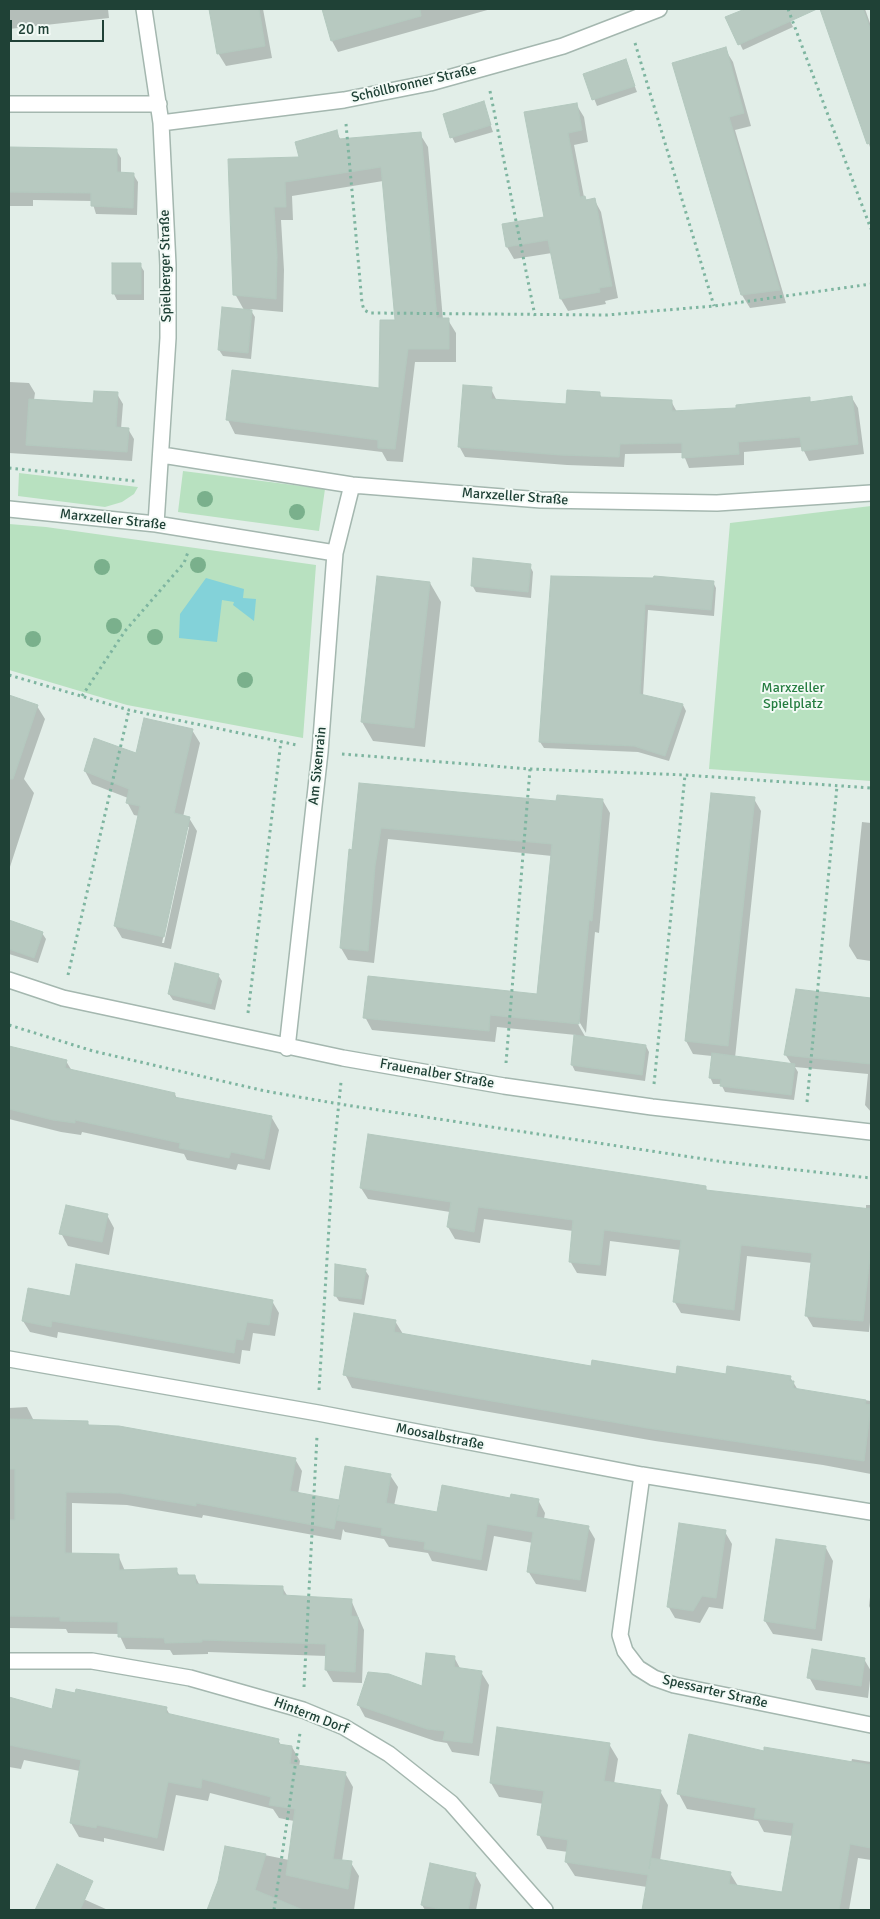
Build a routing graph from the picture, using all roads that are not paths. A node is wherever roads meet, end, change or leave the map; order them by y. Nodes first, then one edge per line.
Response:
1 (144, 9) edge
2 (659, 9) edge
3 (9, 104) edge
4 (159, 104) junction
5 (161, 123) junction
6 (162, 455) junction
7 (352, 485) junction
8 (871, 493) edge
9 (9, 509) edge
10 (156, 524) junction
11 (335, 553) junction
12 (9, 980) edge
13 (288, 1048) junction
14 (871, 1132) edge
15 (9, 1359) edge
16 (642, 1475) junction
17 (871, 1512) edge
18 (9, 1661) edge
19 (871, 1725) edge
20 (545, 1910) edge

1 - 4 street, Spielberger Straße
2 - 5 street, Schöllbronner Straße
3 - 4 street
4 - 5 street, Spielberger Straße
5 - 6 street, Spielberger Straße
6 - 7 street, Marxzeller Straße
6 - 10 street, Spielberger Straße
7 - 8 street, Marxzeller Straße
7 - 11 street, Am Sixenrain
9 - 10 street, Marxzeller Straße
10 - 11 street, Marxzeller Straße
11 - 13 street, Am Sixenrain
12 - 13 street, Frauenalber Straße
13 - 14 street, Frauenalber Straße
15 - 16 street, Moosalbstraße
16 - 17 street, Moosalbstraße
16 - 19 street, Spessarter Straße
18 - 20 street, Hinterm Dorf

